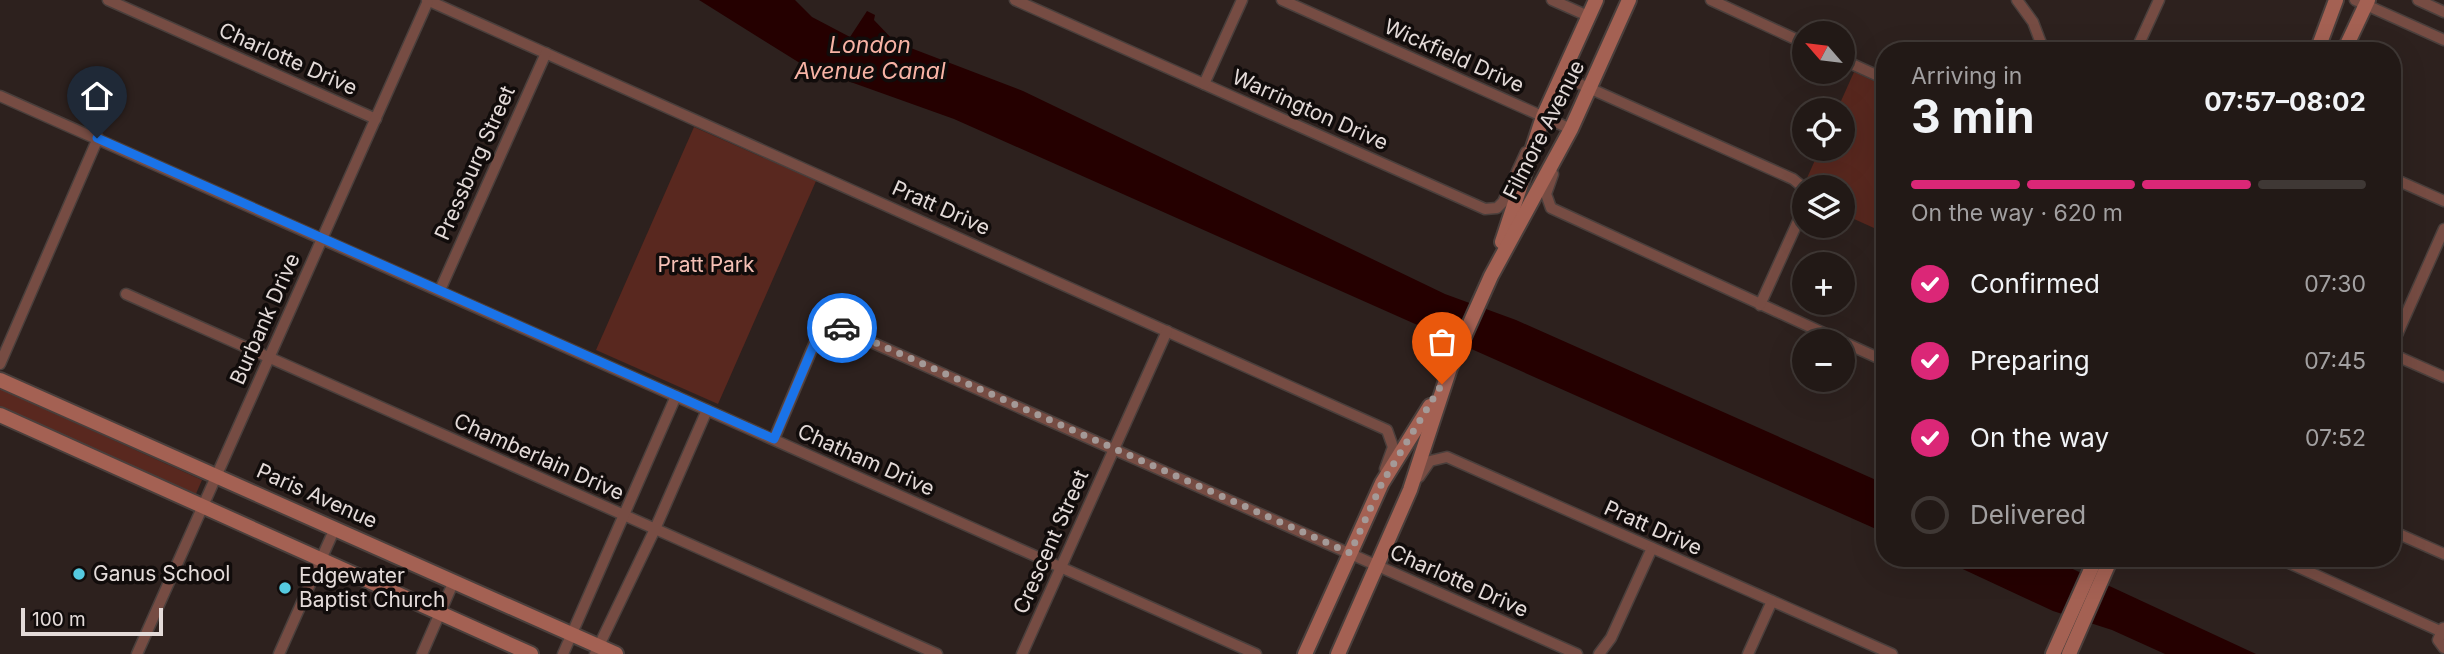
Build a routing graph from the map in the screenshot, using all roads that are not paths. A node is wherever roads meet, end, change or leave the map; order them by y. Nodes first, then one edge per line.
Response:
1 (108, 0) edge
2 (428, 0) edge
3 (1015, 0) edge
4 (1242, 0) edge
5 (1282, 0) edge
6 (1552, 0) edge
7 (1596, 0) edge
8 (1629, 0) edge
9 (1711, 0) edge
10 (2017, 0) edge
11 (2159, 0) edge
12 (2336, 0) edge
13 (2418, 0) edge
14 (2363, 2) edge
15 (2444, 12) edge
16 (1588, 16) junction
17 (1792, 37) edge
18 (2444, 40) edge
19 (2040, 42) edge
20 (2141, 42) edge
21 (2320, 42) edge
22 (2347, 42) edge
23 (546, 53) junction
24 (1855, 65) edge
25 (1876, 75) edge
26 (1562, 76) junction
27 (1204, 84) junction
28 (1590, 89) junction
29 (0, 96) edge
30 (1544, 117) junction
31 (376, 120) junction
32 (1571, 129) junction
33 (97, 138) junction
34 (1792, 179) edge
35 (2401, 182) edge
36 (2444, 201) edge
37 (2444, 229) edge
38 (1792, 234) edge
39 (322, 237) junction
40 (1491, 276) junction
41 (440, 289) junction
42 (126, 294) dead end
43 (1760, 305) junction
44 (2401, 326) edge
45 (1813, 329) edge
46 (1167, 331) junction
47 (1855, 348) edge
48 (1876, 357) edge
49 (269, 358) junction
50 (2401, 359) edge
51 (0, 364) edge
52 (1450, 368) junction
53 (2444, 377) edge
54 (0, 380) edge
55 (676, 396) junction
56 (708, 410) junction
57 (0, 415) edge
58 (774, 439) junction
59 (1114, 449) junction
60 (217, 474) junction
61 (1382, 483) junction
62 (1410, 490) junction
63 (203, 505) junction
64 (622, 515) junction
65 (335, 528) junction
66 (655, 529) junction
67 (2401, 535) edge
68 (1652, 548) junction
69 (1350, 553) junction
70 (2444, 554) edge
71 (321, 559) junction
72 (1377, 565) junction
73 (1061, 567) junction
74 (2102, 567) edge
75 (2306, 567) edge
76 (454, 581) junction
77 (1772, 601) junction
78 (440, 613) junction
79 (2442, 629) edge
80 (572, 634) junction
81 (2067, 646) edge
82 (2444, 648) edge
83 (597, 650) edge
84 (137, 654) edge
85 (279, 654) edge
86 (422, 654) edge
87 (531, 654) edge
88 (563, 654) edge
89 (616, 654) edge
90 (937, 654) edge
91 (1022, 654) edge
92 (1256, 654) edge
93 (1305, 654) edge
94 (1338, 654) edge
95 (1577, 654) edge
96 (1600, 654) edge
97 (1748, 654) edge
98 (1891, 654) edge
99 (2053, 654) edge

1 - 31 street, Charlotte Drive
2 - 23 street, Pratt Drive
2 - 31 street, Burbank Drive
3 - 27 street, Warrington Drive
4 - 27 street
5 - 30 street, Wickfield Drive
6 - 16 street
7 - 16 street, Filmore Avenue
8 - 28 street, Filmore Avenue
9 - 17 street
10 - 19 street
11 - 20 street
12 - 21 street
13 - 15 street
14 - 18 street
14 - 22 street
16 - 26 street, Filmore Avenue
23 - 41 street, Pressburg Street
23 - 46 street, Pratt Drive
24 - 25 street
26 - 28 street
26 - 30 street, Filmore Avenue
27 - 30 street, Warrington Drive
28 - 32 street, Filmore Avenue
28 - 34 street
29 - 33 street, Chatham Drive
30 - 32 street, Wickfield Drive
30 - 40 street, Filmore Avenue
31 - 39 street, Burbank Drive
32 - 40 street, Filmore Avenue
32 - 43 street
33 - 39 street, Chatham Drive
33 - 51 street
35 - 36 street
37 - 44 street
38 - 43 street
39 - 41 street, Chatham Drive
39 - 49 street, Burbank Drive
40 - 52 street, Filmore Avenue
41 - 55 street, Chatham Drive
42 - 49 street, Chamberlain Drive
43 - 45 street
46 - 59 street, Crescent Street
46 - 61 street, Pratt Drive
47 - 48 street
49 - 60 street, Burbank Drive
49 - 64 street, Chamberlain Drive
50 - 53 street
52 - 61 street, Filmore Avenue
52 - 62 street, Filmore Avenue
54 - 60 street, Paris Avenue
55 - 56 street, Chatham Drive
55 - 64 street
56 - 58 street, Chatham Drive
56 - 66 street
57 - 63 street
58 - 59 street, Charlotte Drive
58 - 73 street, Chatham Drive
59 - 69 street, Charlotte Drive
59 - 73 street, Crescent Street
60 - 63 street, Burbank Drive
60 - 65 street, Paris Avenue
61 - 69 street, Filmore Avenue
62 - 68 street, Pratt Drive
62 - 72 street, Filmore Avenue
63 - 71 street
63 - 84 street, Burbank Drive
64 - 66 street, Chamberlain Drive
64 - 80 street
65 - 71 street
65 - 76 street, Paris Avenue
66 - 83 street
66 - 90 street, Chamberlain Drive
67 - 70 street
68 - 77 street, Pratt Drive
68 - 96 street
69 - 72 street, Charlotte Drive
69 - 93 street, Filmore Avenue
71 - 78 street
71 - 85 street
72 - 94 street, Filmore Avenue
72 - 95 street, Charlotte Drive
73 - 91 street, Crescent Street
73 - 92 street, Chatham Drive
74 - 81 street
75 - 79 street
76 - 78 street
76 - 80 street, Paris Avenue
77 - 97 street
77 - 98 street, Pratt Drive
78 - 86 street
78 - 87 street
79 - 82 street
80 - 83 street, Paris Avenue
80 - 88 street
81 - 99 street
83 - 89 street, Paris Avenue

